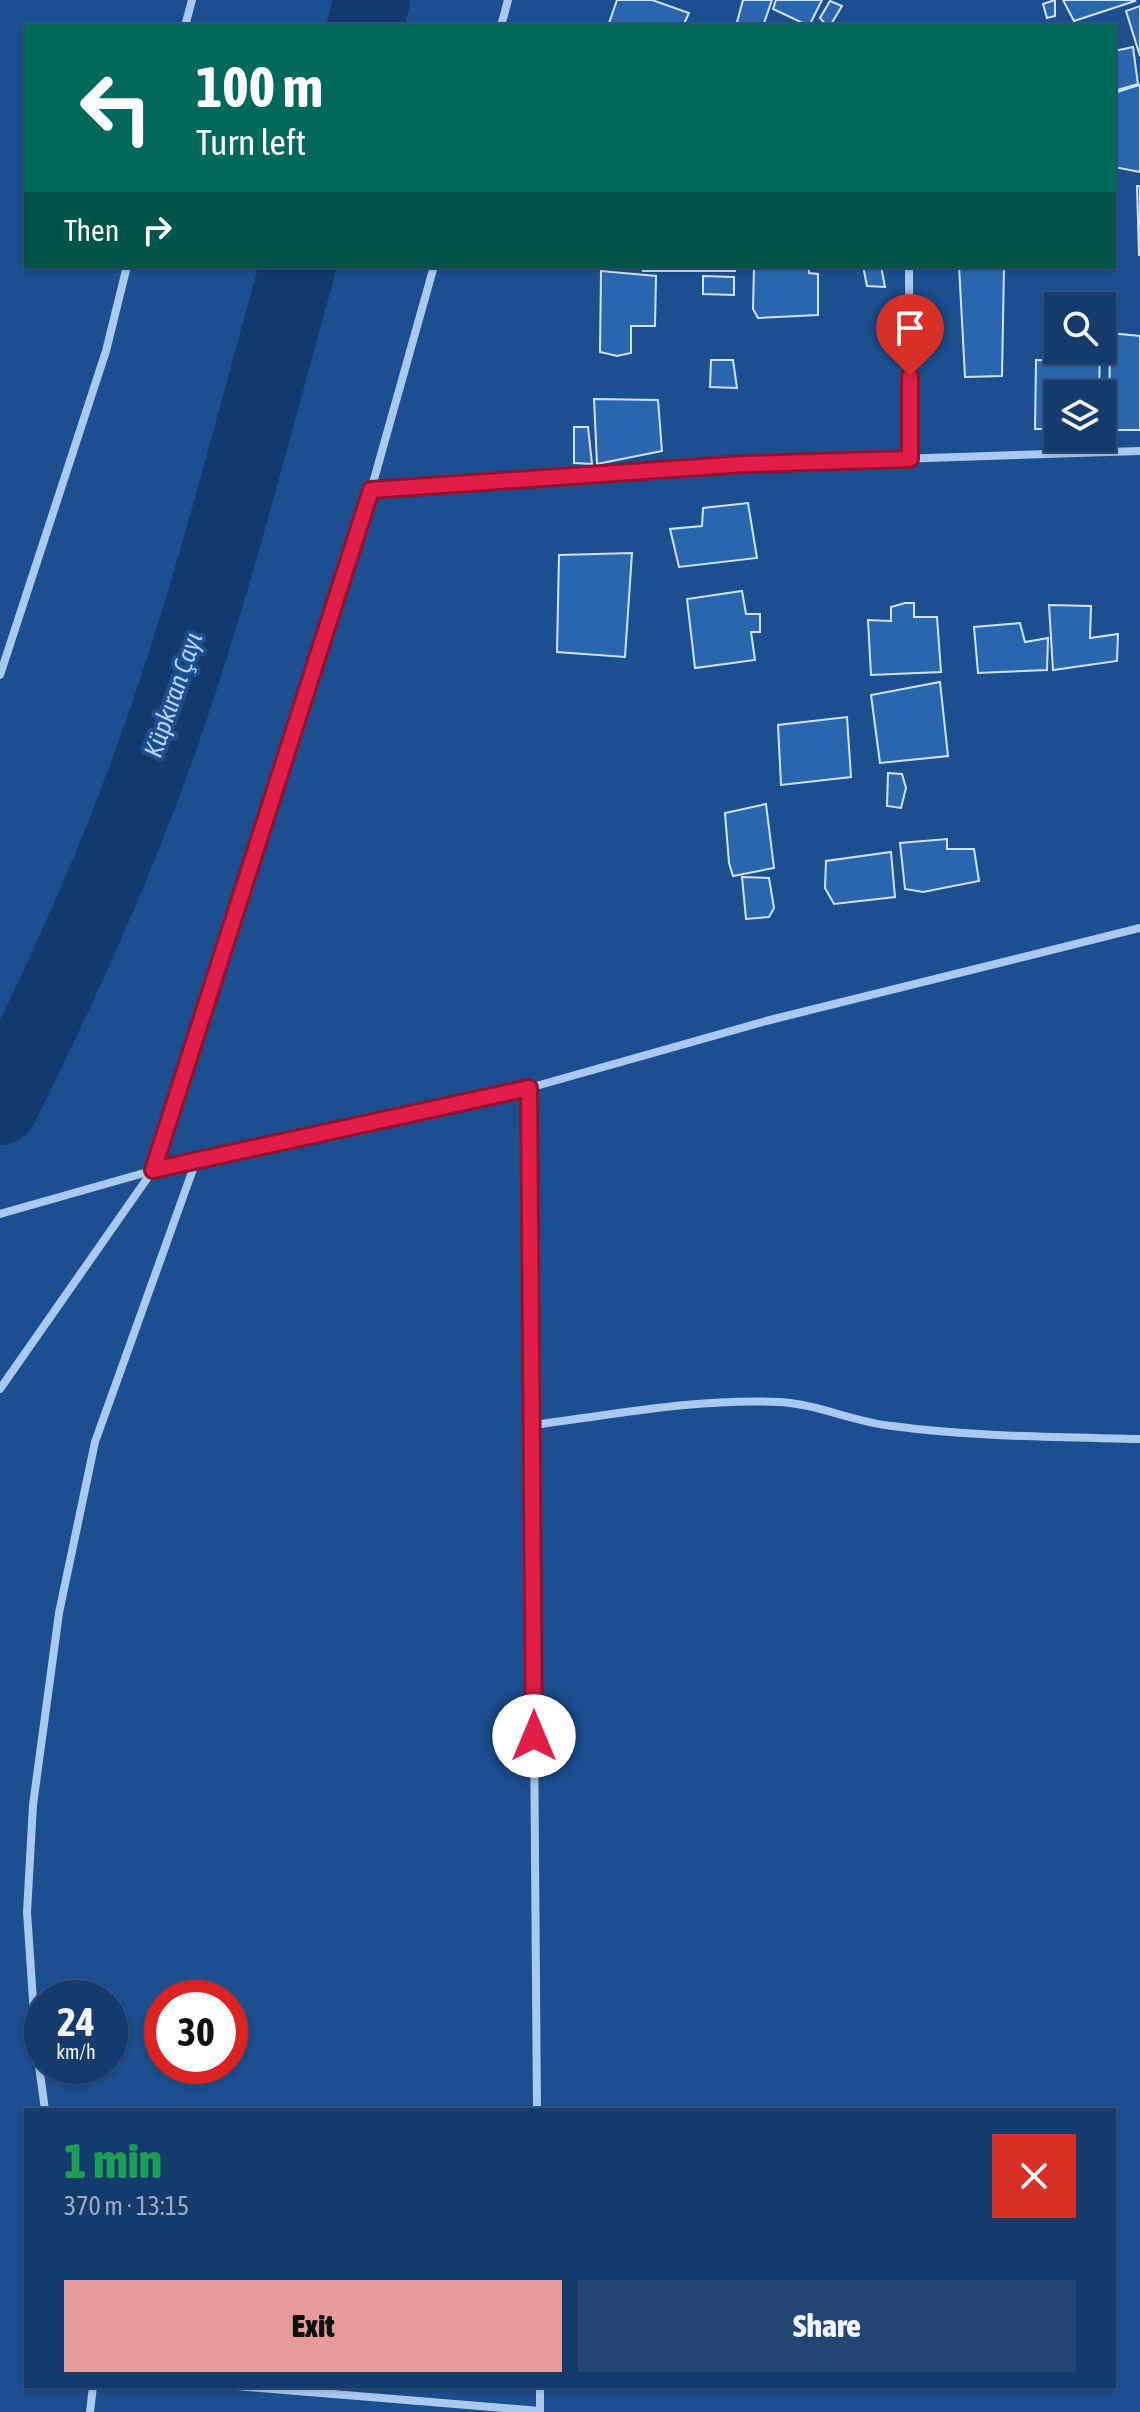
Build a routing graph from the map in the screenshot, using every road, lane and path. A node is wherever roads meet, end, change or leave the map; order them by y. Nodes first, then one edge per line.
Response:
1 (192, 0) edge
2 (508, 0) edge
3 (186, 24) edge
4 (502, 24) edge
5 (127, 268) edge
6 (433, 268) edge
7 (909, 268) edge
8 (1140, 451) edge
9 (910, 459) junction
10 (371, 490) junction
11 (0, 675) edge
12 (1140, 928) edge
13 (529, 1088) junction
14 (197, 1158) junction
15 (153, 1170) junction
16 (0, 1214) edge
17 (0, 1389) edge
18 (532, 1425) junction
19 (1140, 1439) edge
20 (45, 2108) edge
21 (537, 2108) edge
22 (93, 2388) edge
23 (259, 2388) edge
24 (540, 2388) edge
25 (90, 2412) edge
26 (540, 2412) edge

1 - 3 street
2 - 4 street
5 - 11 street
6 - 10 street
7 - 9 street
8 - 9 street
9 - 10 street
10 - 15 street
12 - 13 street
13 - 14 street
13 - 18 street
14 - 15 street
14 - 20 street
15 - 16 street
15 - 17 street
18 - 19 street
18 - 21 street
22 - 25 street
23 - 26 street
24 - 26 street

